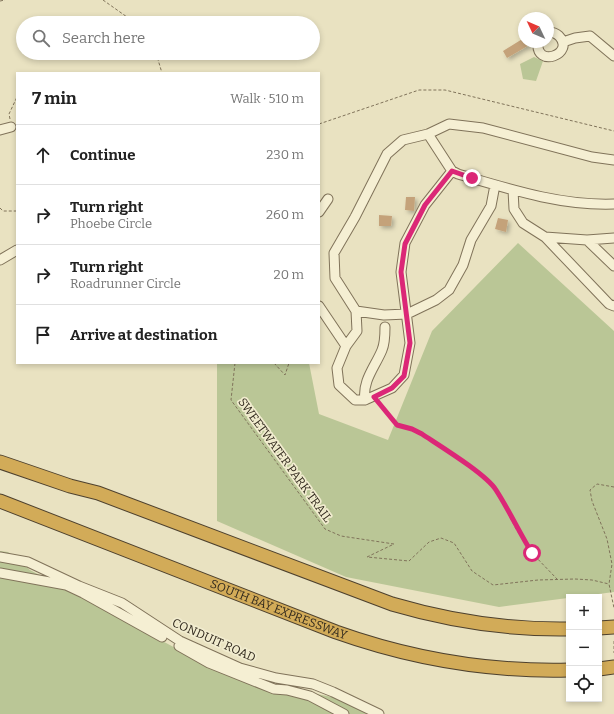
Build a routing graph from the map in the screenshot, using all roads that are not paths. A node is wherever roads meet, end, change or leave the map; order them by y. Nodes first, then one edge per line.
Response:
1 (554, 34) edge
2 (562, 42) junction
3 (540, 48) edge
4 (614, 56) edge
5 (11, 127) road end
6 (0, 130) edge
7 (428, 134) junction
8 (614, 160) edge
9 (452, 171) junction
10 (495, 185) junction
11 (513, 190) junction
12 (328, 199) dead end
13 (614, 204) edge
14 (320, 211) edge
15 (545, 237) junction
16 (614, 238) edge
17 (587, 240) junction
18 (16, 251) edge
19 (0, 260) edge
20 (614, 266) edge
21 (614, 306) edge
22 (320, 307) edge
23 (356, 311) junction
24 (407, 314) junction
25 (385, 327) dead end
26 (346, 346) junction
27 (365, 400) junction
28 (0, 462) edge
29 (0, 501) edge
30 (0, 557) edge
31 (0, 573) edge
32 (614, 627) edge
33 (602, 628) edge
34 (566, 629) edge
35 (614, 667) edge
36 (602, 669) edge
37 (566, 670) edge
38 (344, 714) edge
39 (379, 714) edge

1 - 2 street
2 - 3 street
2 - 4 street
5 - 6 street
7 - 8 street
7 - 9 street
7 - 23 street
9 - 10 street
9 - 24 street
10 - 11 street
10 - 24 street
11 - 13 street
11 - 15 street
12 - 14 street
15 - 17 street
15 - 21 street
16 - 17 street
17 - 20 street
18 - 19 street
22 - 26 street
23 - 24 street
23 - 26 street
24 - 27 street
25 - 27 street
26 - 27 street
28 - 34 highway
29 - 37 highway, SOUTH BAY EXPRESSWAY
30 - 39 street, CONDUIT ROAD
31 - 38 street
32 - 33 highway
35 - 36 highway

